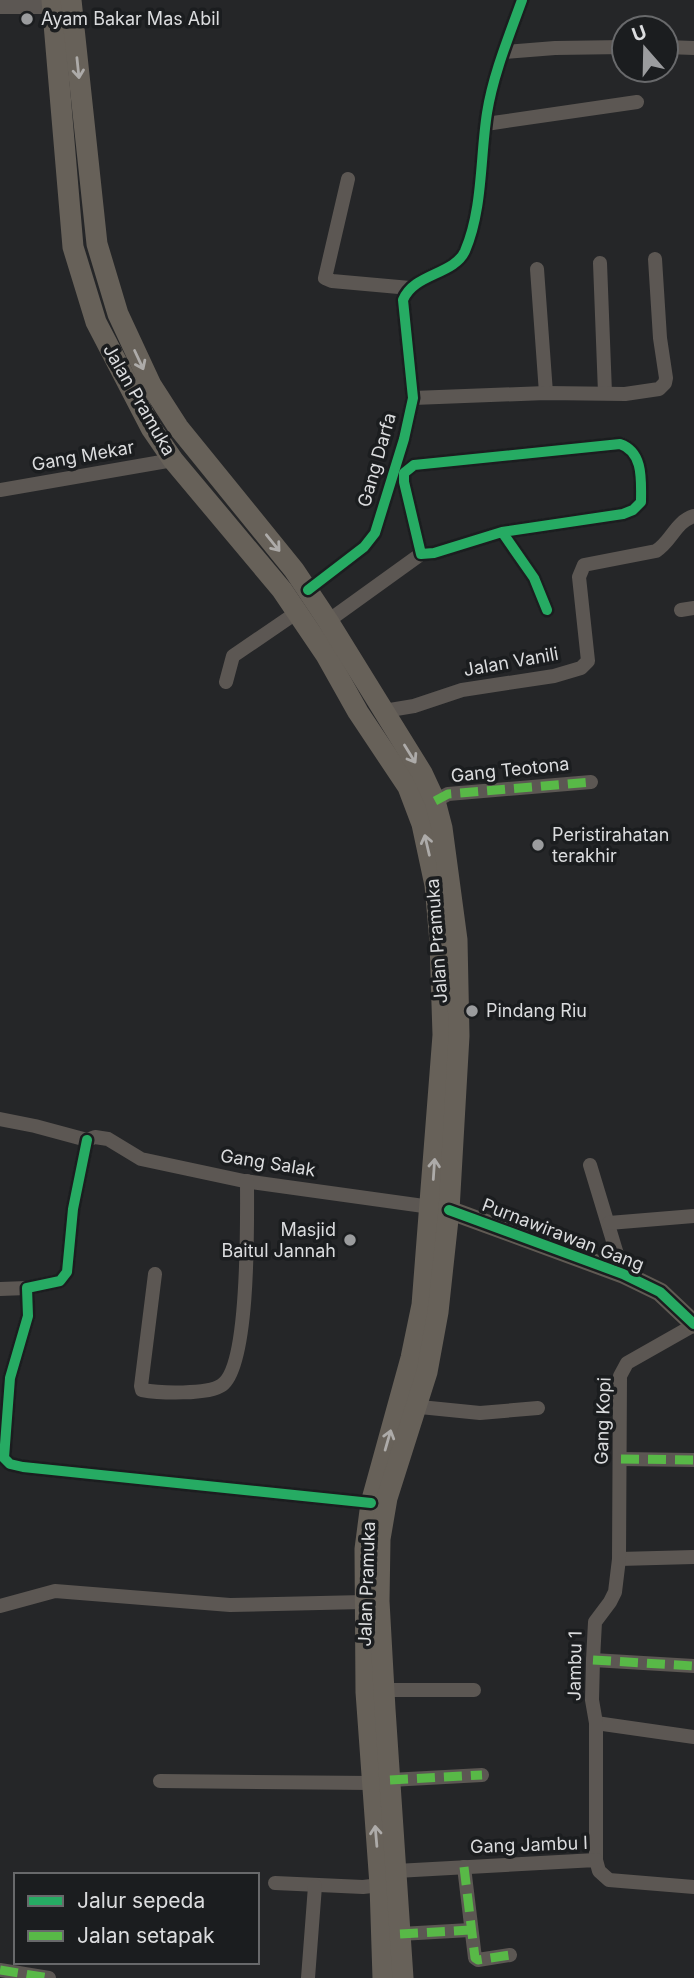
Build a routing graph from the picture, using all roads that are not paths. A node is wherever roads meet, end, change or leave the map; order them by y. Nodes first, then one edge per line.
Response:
1 (522, 0) edge
2 (59, 2) edge
3 (0, 7) edge
4 (610, 47) edge
5 (504, 51) junction
6 (637, 102) dead end
7 (486, 124) junction
8 (348, 178) dead end
9 (97, 244) junction
10 (73, 247) junction
11 (655, 259) dead end
12 (600, 263) dead end
13 (537, 269) dead end
14 (410, 288) junction
15 (118, 314) junction
16 (96, 323) junction
17 (546, 393) junction
18 (605, 393) junction
19 (413, 398) junction
20 (173, 460) junction
21 (0, 490) edge
22 (694, 516) edge
23 (502, 532) junction
24 (421, 554) junction
25 (308, 590) junction
26 (547, 610) dead end
27 (296, 613) junction
28 (328, 621) junction
29 (226, 682) dead end
30 (384, 711) junction
31 (591, 782) dead end
32 (435, 801) junction
33 (449, 941) junction
34 (0, 1119) edge
35 (87, 1140) junction
36 (590, 1165) dead end
37 (247, 1181) junction
38 (440, 1208) junction
39 (694, 1216) edge
40 (609, 1223) junction
41 (155, 1274) dead end
42 (623, 1274) junction
43 (27, 1288) junction
44 (0, 1289) edge
45 (694, 1324) edge
46 (407, 1406) junction
47 (538, 1408) dead end
48 (621, 1459) junction
49 (694, 1460) edge
50 (371, 1503) junction
51 (694, 1557) edge
52 (620, 1559) junction
53 (364, 1602) junction
54 (0, 1606) edge
55 (593, 1660) junction
56 (694, 1665) edge
57 (474, 1690) dead end
58 (375, 1691) junction
59 (596, 1723) junction
60 (694, 1737) edge
61 (482, 1775) dead end
62 (160, 1781) dead end
63 (381, 1782) junction
64 (596, 1860) junction
65 (464, 1867) junction
66 (388, 1878) junction
67 (275, 1883) dead end
68 (315, 1885) junction
69 (694, 1887) edge
70 (470, 1930) junction
71 (400, 1934) junction
72 (510, 1955) dead end
73 (0, 1970) edge
74 (49, 1978) edge
75 (308, 1978) edge
76 (383, 1978) edge
77 (403, 1978) edge

1 - 5 street
2 - 3 street
2 -> 9 main road, Jalan Pramuka
2 - 10 main road, Jalan Pramuka
4 - 5 street
5 - 7 street
6 - 7 street
7 - 14 street
8 - 14 street
9 - 10 main road
9 - 15 main road, Jalan Pramuka
10 - 16 main road, Jalan Pramuka
11 - 18 street
12 - 18 street
13 - 17 street
14 - 19 street, Gang Darfa
15 - 16 main road
15 -> 25 main road, Jalan Pramuka
16 - 20 main road, Jalan Pramuka
17 - 18 street
17 - 19 street
19 - 25 street, Gang Darfa
20 - 21 street, Gang Mekar
20 - 27 main road, Jalan Pramuka
22 - 30 street, Jalan Vanili
23 - 24 street
23 - 24 street
23 - 26 street
24 - 28 street
25 - 28 main road, Jalan Pramuka
27 - 29 street
33 -> 27 main road, Jalan Pramuka
28 - 30 main road, Jalan Pramuka
30 -> 32 main road, Jalan Pramuka
31 - 32 street, Gang Teotona
32 - 33 main road, Jalan Pramuka
33 - 38 main road, Jalan Pramuka
34 - 35 street, Gang Salak
35 - 37 street, Gang Salak
35 - 43 street
36 - 40 street
37 - 38 street, Gang Salak
37 - 41 street
38 - 42 street, Purnawirawan Gang
38 - 46 main road, Jalan Pramuka
39 - 40 street
40 - 42 street
42 - 45 street, Purnawirawan Gang
43 - 44 street
43 - 50 street
45 - 48 street, Gang Kopi
46 - 47 street
50 -> 46 main road, Jalan Pramuka
46 - 58 main road, Jalan Pramuka
48 - 49 street
48 - 52 street, Gang Kopi
50 - 53 main road, Jalan Pramuka
51 - 52 street
52 - 55 street, Jambu 1
53 - 54 street
53 - 58 main road, Jalan Pramuka
55 - 56 street
55 - 59 street, Jambu 1
57 - 58 street
58 - 63 main road, Jalan Pramuka
59 - 60 street, Jambu 1
59 - 64 street
61 - 63 street
62 - 63 street
63 - 66 main road, Jalan Pramuka
64 - 65 street, Gang Jambu I
64 - 69 street, Gang Jambu I
65 - 66 street, Gang Jambu I
65 - 70 street
66 - 68 street, Gang Jambu I
66 - 71 main road, Jalan Pramuka
66 - 76 main road, Jalan Pramuka
67 - 68 street, Gang Jambu I
68 - 75 street
70 - 71 street
70 - 72 street
71 - 77 main road, Jalan Pramuka
73 - 74 street

